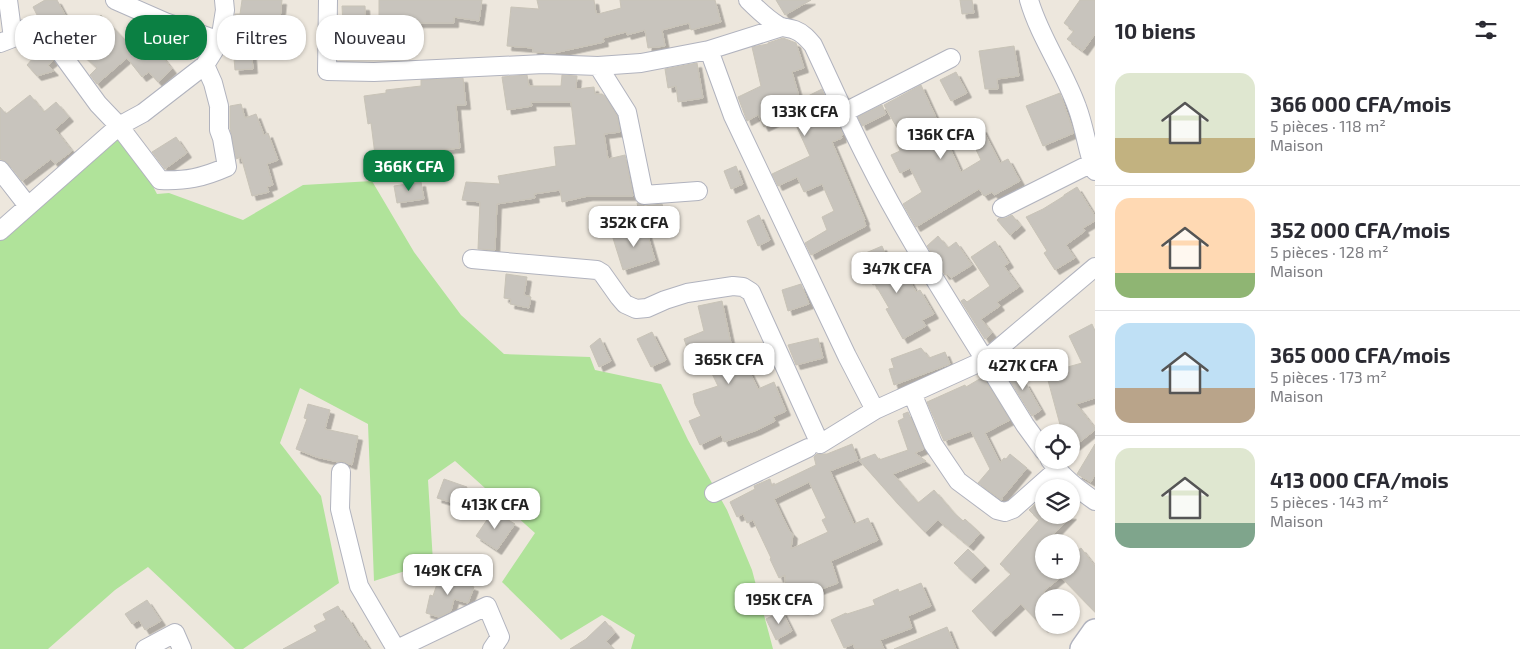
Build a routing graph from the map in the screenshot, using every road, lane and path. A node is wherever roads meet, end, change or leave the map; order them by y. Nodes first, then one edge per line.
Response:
1 (8, 0) edge
2 (115, 0) edge
3 (224, 0) edge
4 (328, 0) edge
5 (748, 0) edge
6 (1029, 0) edge
7 (224, 15) edge
8 (782, 27) junction
9 (7, 40) edge
10 (217, 40) edge
11 (217, 46) edge
12 (709, 50) junction
13 (951, 58) dead end
14 (205, 65) junction
15 (598, 66) junction
16 (845, 112) junction
17 (118, 126) junction
18 (1094, 167) edge
19 (0, 170) edge
20 (698, 191) dead end
21 (28, 206) junction
22 (1002, 208) dead end
23 (0, 231) edge
24 (472, 259) dead end
25 (1095, 267) edge
26 (985, 360) junction
27 (912, 393) junction
28 (875, 410) junction
29 (1035, 438) edge
30 (808, 448) dead end
31 (1050, 469) edge
32 (1058, 469) edge
33 (342, 472) dead end
34 (714, 493) dead end
35 (1095, 501) edge
36 (1095, 632) edge
37 (145, 649) edge
38 (182, 649) edge
39 (396, 649) edge
40 (492, 649) edge
41 (1083, 649) edge

1 - 9 street
2 - 10 street
3 - 7 street
4 - 15 street
5 - 8 street
6 - 18 street
8 - 12 street
8 - 16 street
9 - 17 street
11 - 14 street
12 - 15 street
12 - 28 street
13 - 16 street
14 - 17 street
14 - 17 street
15 - 20 street
16 - 26 street
17 - 21 street
18 - 22 street
19 - 21 street
21 - 23 street
24 - 28 street
25 - 26 street
26 - 27 street
26 - 29 street
27 - 28 street
27 - 31 street
30 - 34 street
32 - 35 street
33 - 39 street
36 - 41 street
37 - 38 street
39 - 40 street

